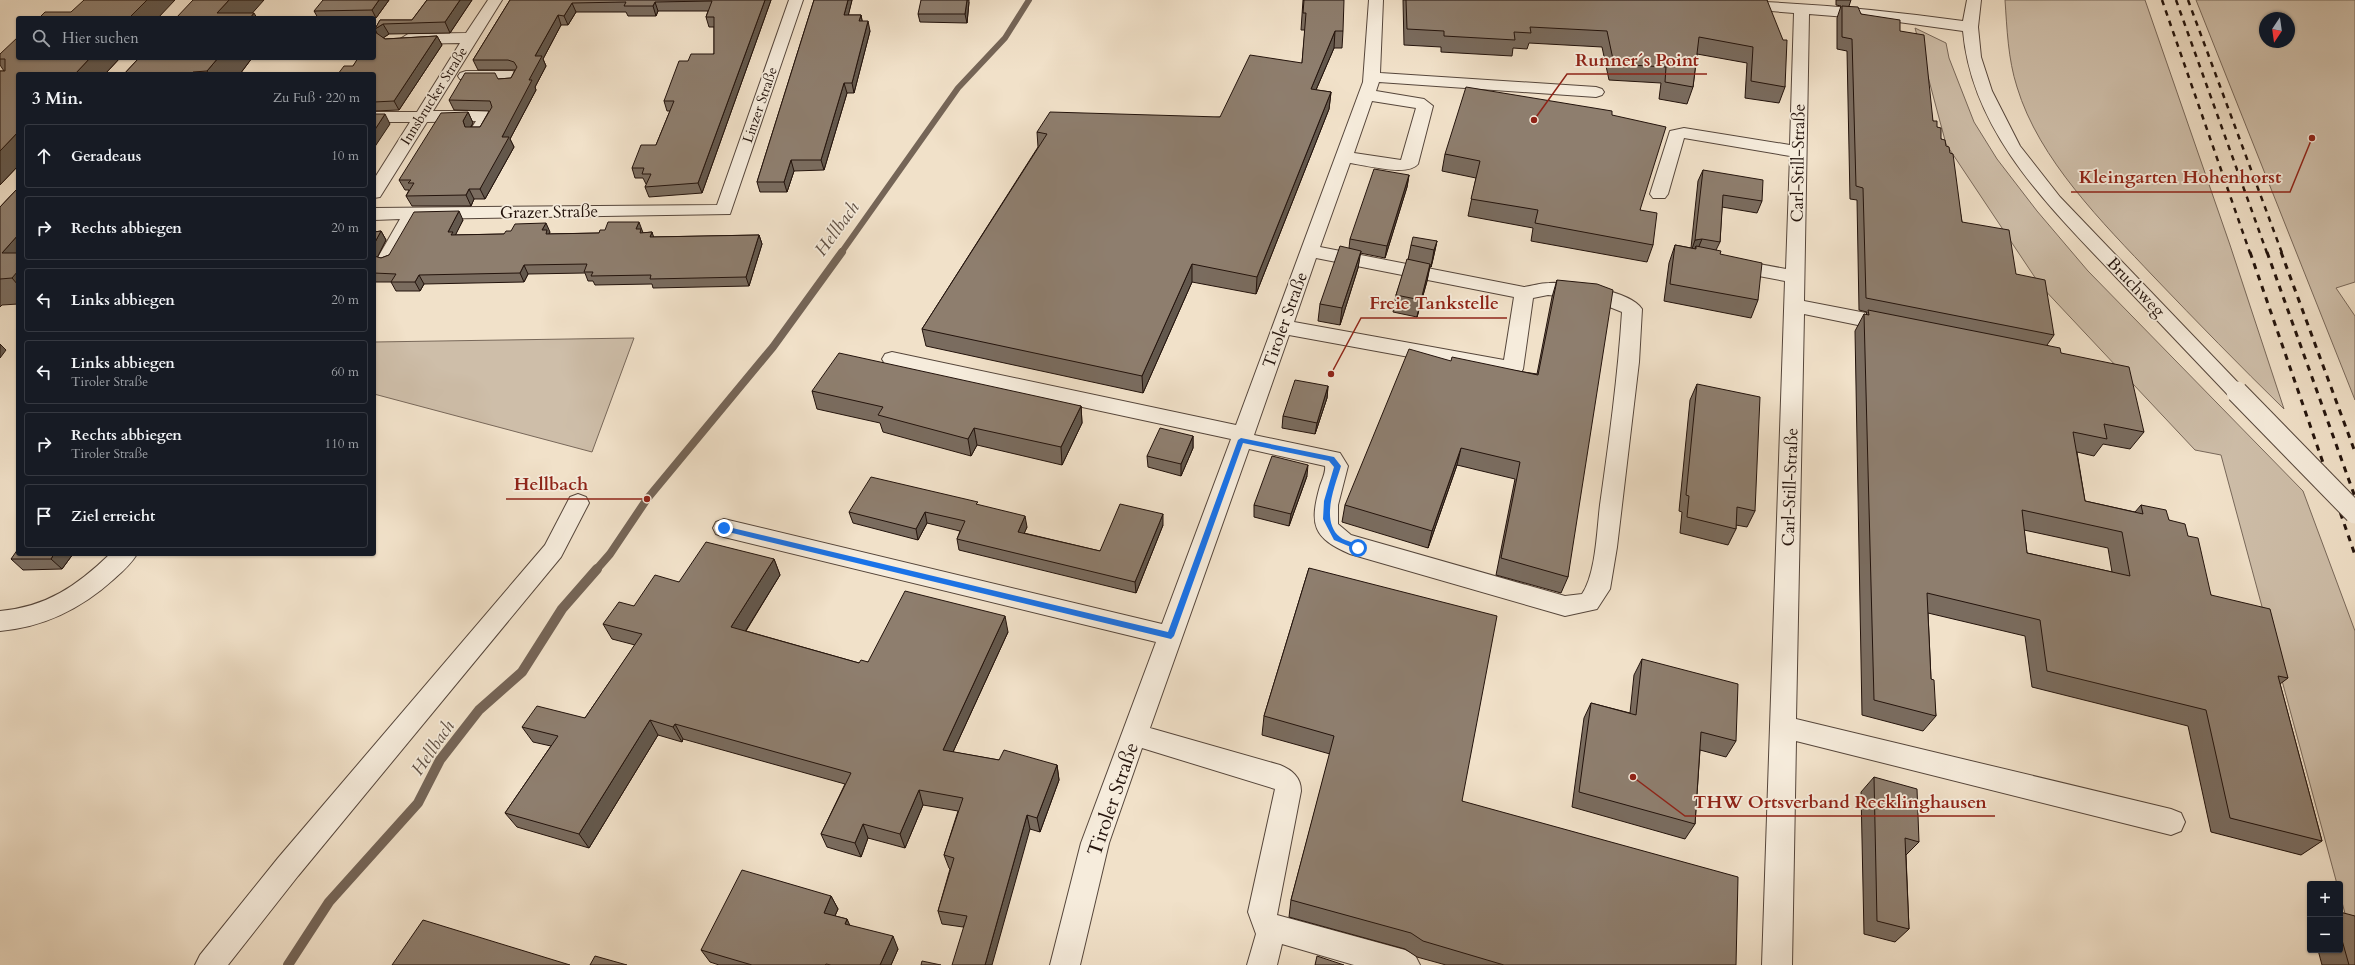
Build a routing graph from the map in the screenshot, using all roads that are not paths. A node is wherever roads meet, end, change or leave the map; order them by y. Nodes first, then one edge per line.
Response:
1 (494, 0) edge
2 (796, 0) edge
3 (1376, 0) edge
4 (1689, 0) edge
5 (1974, 0) edge
6 (1802, 8) junction
7 (1970, 28) junction
8 (471, 38) junction
9 (396, 40) edge
10 (447, 76) junction
11 (508, 84) edge
12 (1369, 86) junction
13 (1596, 92) dead end
14 (376, 116) edge
15 (422, 116) junction
16 (477, 132) edge
17 (1799, 152) junction
18 (1344, 156) junction
19 (376, 190) edge
20 (1659, 194) dead end
21 (724, 210) joint
22 (376, 214) edge
23 (412, 214) junction
24 (1310, 251) junction
25 (386, 259) edge
26 (1712, 261) edge
27 (1795, 277) junction
28 (1524, 293) junction
29 (1795, 306) junction
30 (1282, 326) junction
31 (1911, 329) edge
32 (892, 359) dead end
33 (1242, 437) junction
34 (578, 503) dead end
35 (2355, 513) edge
36 (724, 528) dead end
37 (123, 556) edge
38 (0, 621) edge
39 (1171, 636) junction
40 (1784, 727) junction
41 (1135, 735) junction
42 (2171, 822) dead end
43 (1272, 932) junction
44 (210, 965) edge
45 (1065, 965) edge
46 (1262, 965) edge
47 (1405, 965) edge
48 (1777, 965) edge

1 - 8 street, Innsbrucker Straße
2 - 21 street, Linzer Straße
3 - 12 street, Tiroler Straße
4 - 6 street
5 - 7 street, Bruchweg
6 - 7 street
6 - 17 street, Carl-Still-Straße
7 - 35 street, Bruchweg, bridge
8 - 9 street
8 - 10 street, Innsbrucker Straße
10 - 11 street
10 - 15 street, Innsbrucker Straße
12 - 13 street
12 - 18 street, Tiroler Straße
12 - 18 street
14 - 15 street
15 - 16 street
15 - 19 street, Innsbrucker Straße
17 - 20 street
17 - 27 street, Carl-Still-Straße
18 - 24 street, Tiroler Straße
21 - 23 street, Grazer Straße
22 - 23 street, Grazer Straße
23 - 25 street
24 - 28 street
24 - 30 street, Tiroler Straße
26 - 27 street
27 - 29 street, Carl-Still-Straße
28 - 30 street
28 - 33 street
29 - 31 street
29 - 40 street, Carl-Still-Straße
30 - 33 street, Tiroler Straße
32 - 33 street
33 - 39 street, Tiroler Straße
34 - 44 street
36 - 39 street
37 - 38 street
39 - 41 street, Tiroler Straße
40 - 42 street
40 - 48 street, Carl-Still-Straße
41 - 43 street
41 - 45 street, Tiroler Straße
43 - 46 street
43 - 47 street

